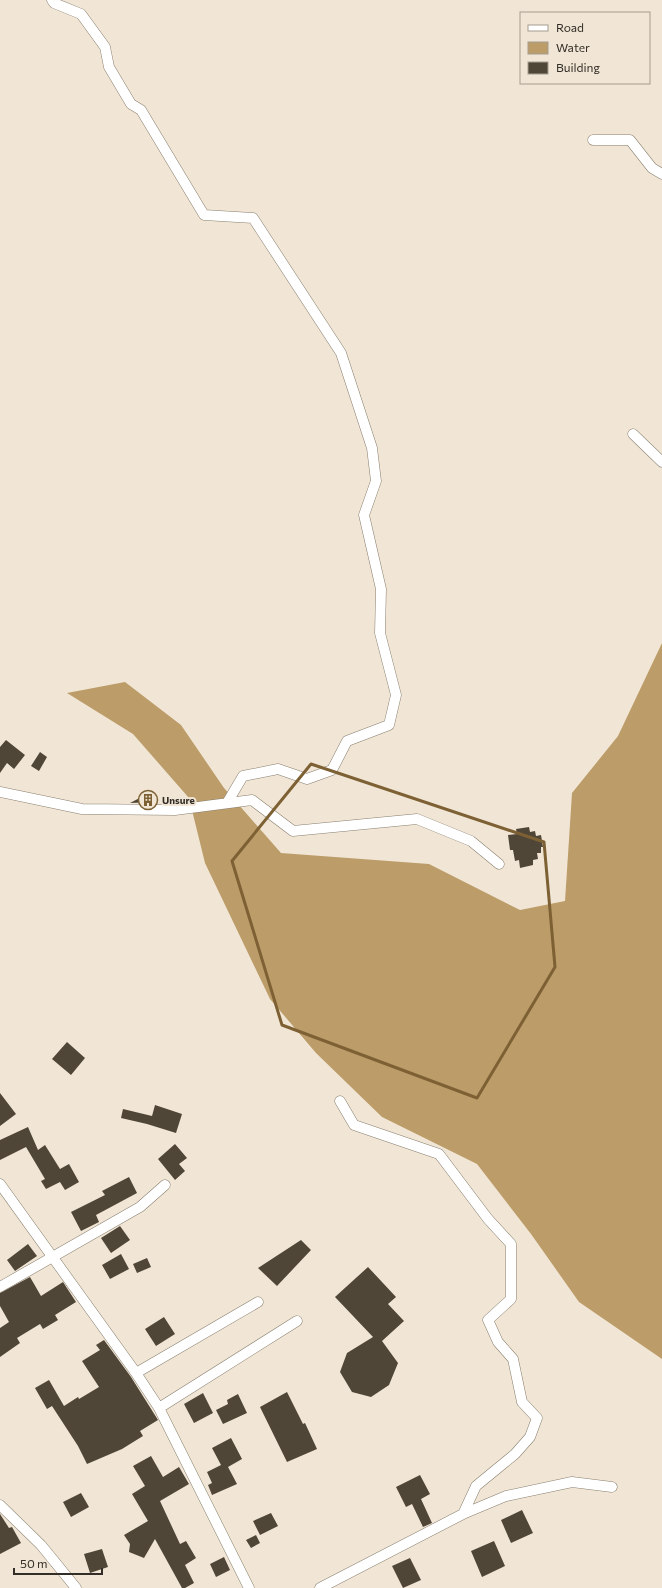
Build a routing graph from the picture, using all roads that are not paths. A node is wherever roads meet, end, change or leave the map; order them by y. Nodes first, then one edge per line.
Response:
1 (52, 0) edge
2 (593, 140) dead end
3 (662, 174) edge
4 (633, 434) dead end
5 (662, 462) edge
6 (0, 792) edge
7 (227, 803) junction
8 (499, 864) dead end
9 (340, 1101) dead end
10 (0, 1184) edge
11 (165, 1185) dead end
12 (52, 1256) junction
13 (0, 1286) edge
14 (258, 1302) dead end
15 (297, 1321) dead end
16 (136, 1373) junction
17 (159, 1408) junction
18 (612, 1486) dead end
19 (0, 1505) edge
20 (463, 1514) junction
21 (76, 1588) edge
22 (249, 1588) edge
23 (320, 1588) edge

1 - 7 street
2 - 3 street
4 - 5 street
6 - 7 street
7 - 8 street
9 - 20 street
10 - 12 street
11 - 12 street
12 - 13 street
12 - 16 street
14 - 16 street
15 - 17 street
16 - 17 street
17 - 22 street
18 - 20 street
19 - 21 street
20 - 23 street

